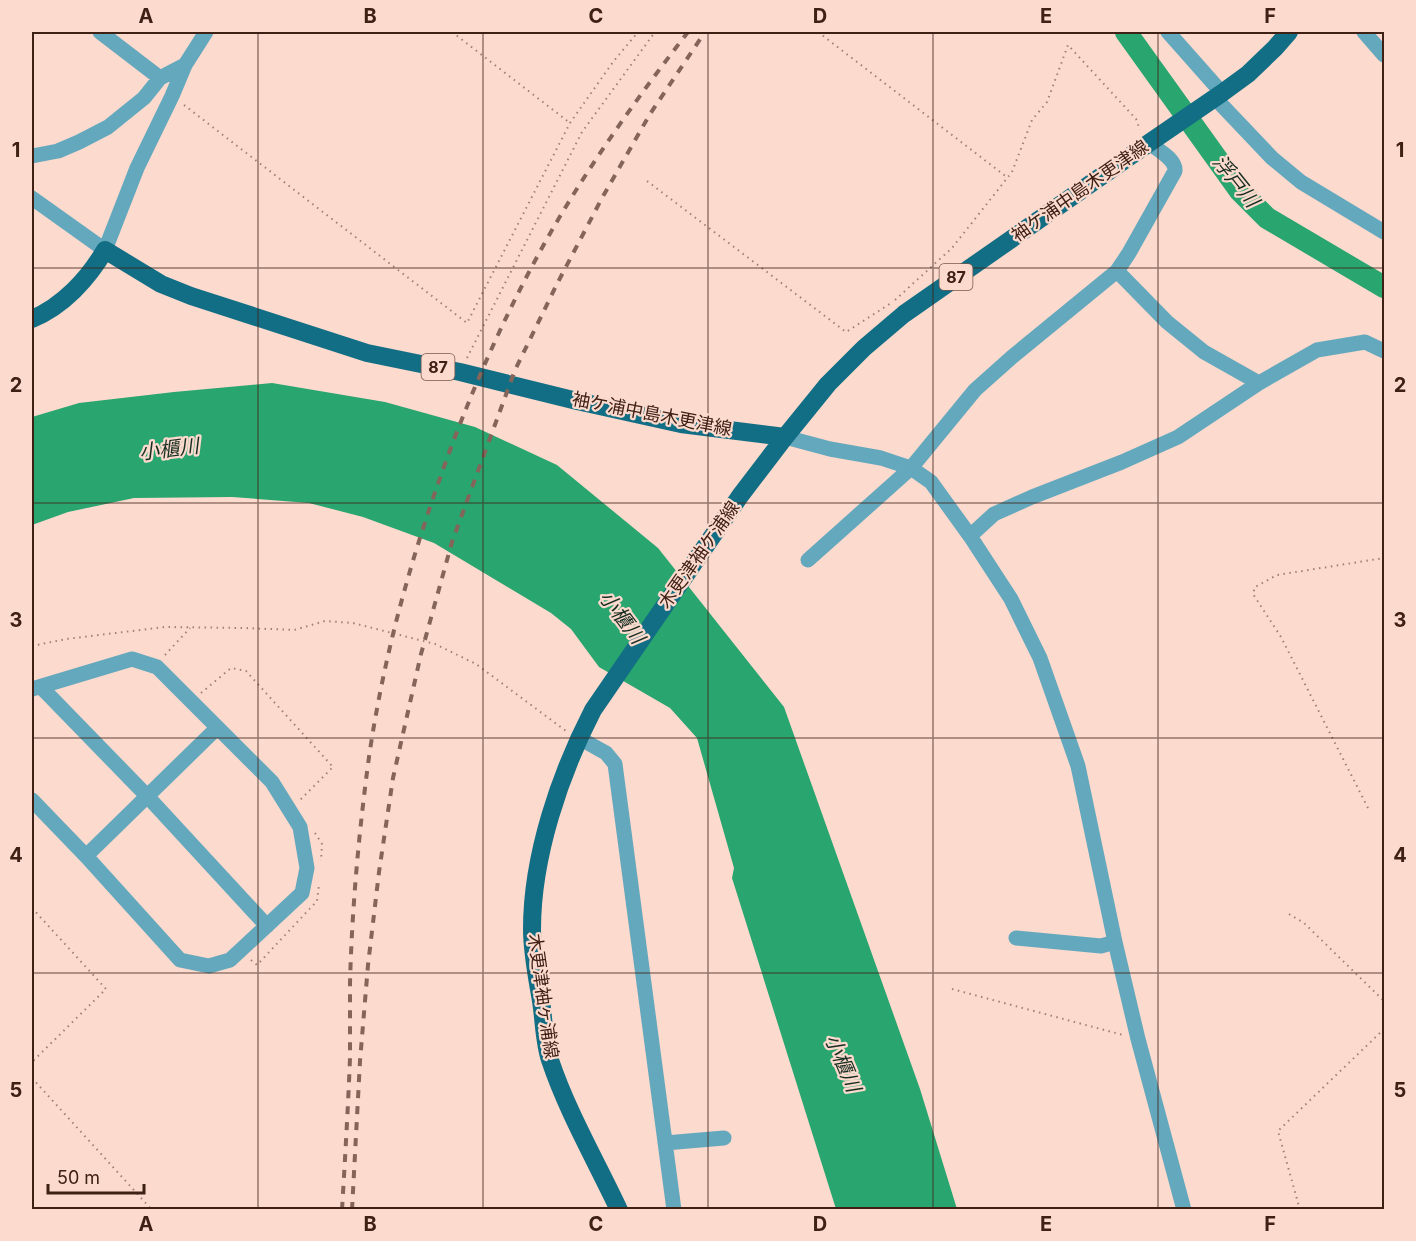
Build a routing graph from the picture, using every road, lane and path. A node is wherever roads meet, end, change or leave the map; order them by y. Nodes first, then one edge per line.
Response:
1 (100, 32) edge
2 (206, 32) edge
3 (452, 32) edge
4 (638, 32) edge
5 (655, 32) edge
6 (818, 32) edge
7 (1168, 32) edge
8 (1289, 32) edge
9 (1364, 32) edge
10 (1384, 55) edge
11 (185, 65) junction
12 (160, 78) junction
13 (172, 96) junction
14 (1215, 98) junction
15 (570, 123) junction
16 (1149, 142) junction
17 (32, 156) edge
18 (1008, 178) junction
19 (646, 181) dead end
20 (32, 198) edge
21 (1384, 232) edge
22 (105, 250) junction
23 (1117, 271) junction
24 (32, 319) edge
25 (1384, 351) edge
26 (460, 372) junction
27 (1259, 383) junction
28 (785, 437) junction
29 (911, 468) junction
30 (970, 536) junction
31 (1384, 558) edge
32 (808, 560) dead end
33 (32, 646) edge
34 (36, 688) edge
35 (217, 728) junction
36 (579, 738) junction
37 (147, 797) junction
38 (32, 800) edge
39 (1368, 808) dead end
40 (86, 856) junction
41 (32, 908) edge
42 (1289, 914) dead end
43 (267, 926) junction
44 (1016, 938) dead end
45 (1115, 942) junction
46 (952, 989) dead end
47 (1384, 1001) edge
48 (1384, 1029) edge
49 (1138, 1039) junction
50 (32, 1062) edge
51 (32, 1078) edge
52 (724, 1138) dead end
53 (665, 1143) junction
54 (152, 1209) edge
55 (619, 1209) edge
56 (674, 1209) edge
57 (1184, 1209) edge
58 (1300, 1209) edge

1 - 12 street
2 - 11 street
3 - 15 path
4 - 15 path
5 - 26 path
6 - 18 path
7 - 14 street
8 - 14 main road, 袖ケ浦中島木更津線 / 87
9 - 10 street
11 - 12 street
11 - 13 street
12 - 17 street
13 - 15 path
13 - 22 street
14 - 16 main road, 袖ケ浦中島木更津線 / 87
14 - 21 street
16 - 18 path
16 - 23 street
16 - 28 main road, 袖ケ浦中島木更津線 / 87
18 - 19 path
20 - 22 street
22 - 24 main road
22 - 26 main road, 袖ケ浦中島木更津線 / 87
23 - 27 street
23 - 29 street
25 - 27 street
26 - 28 main road, 袖ケ浦中島木更津線 / 87
27 - 30 street
28 - 29 street
28 - 36 main road, 木更津袖ケ浦線
29 - 30 street
29 - 32 street
30 - 45 street
31 - 39 path
33 - 36 path
34 - 35 street
34 - 37 street
35 - 37 street
35 - 43 street
36 - 53 street
36 - 55 main road, 木更津袖ヶ浦線
37 - 40 street
37 - 43 street
38 - 40 street
40 - 43 street
41 - 50 path
42 - 47 path
44 - 45 street
45 - 49 street
46 - 49 path
48 - 58 path
49 - 57 street
51 - 54 path
52 - 53 street
53 - 56 street

